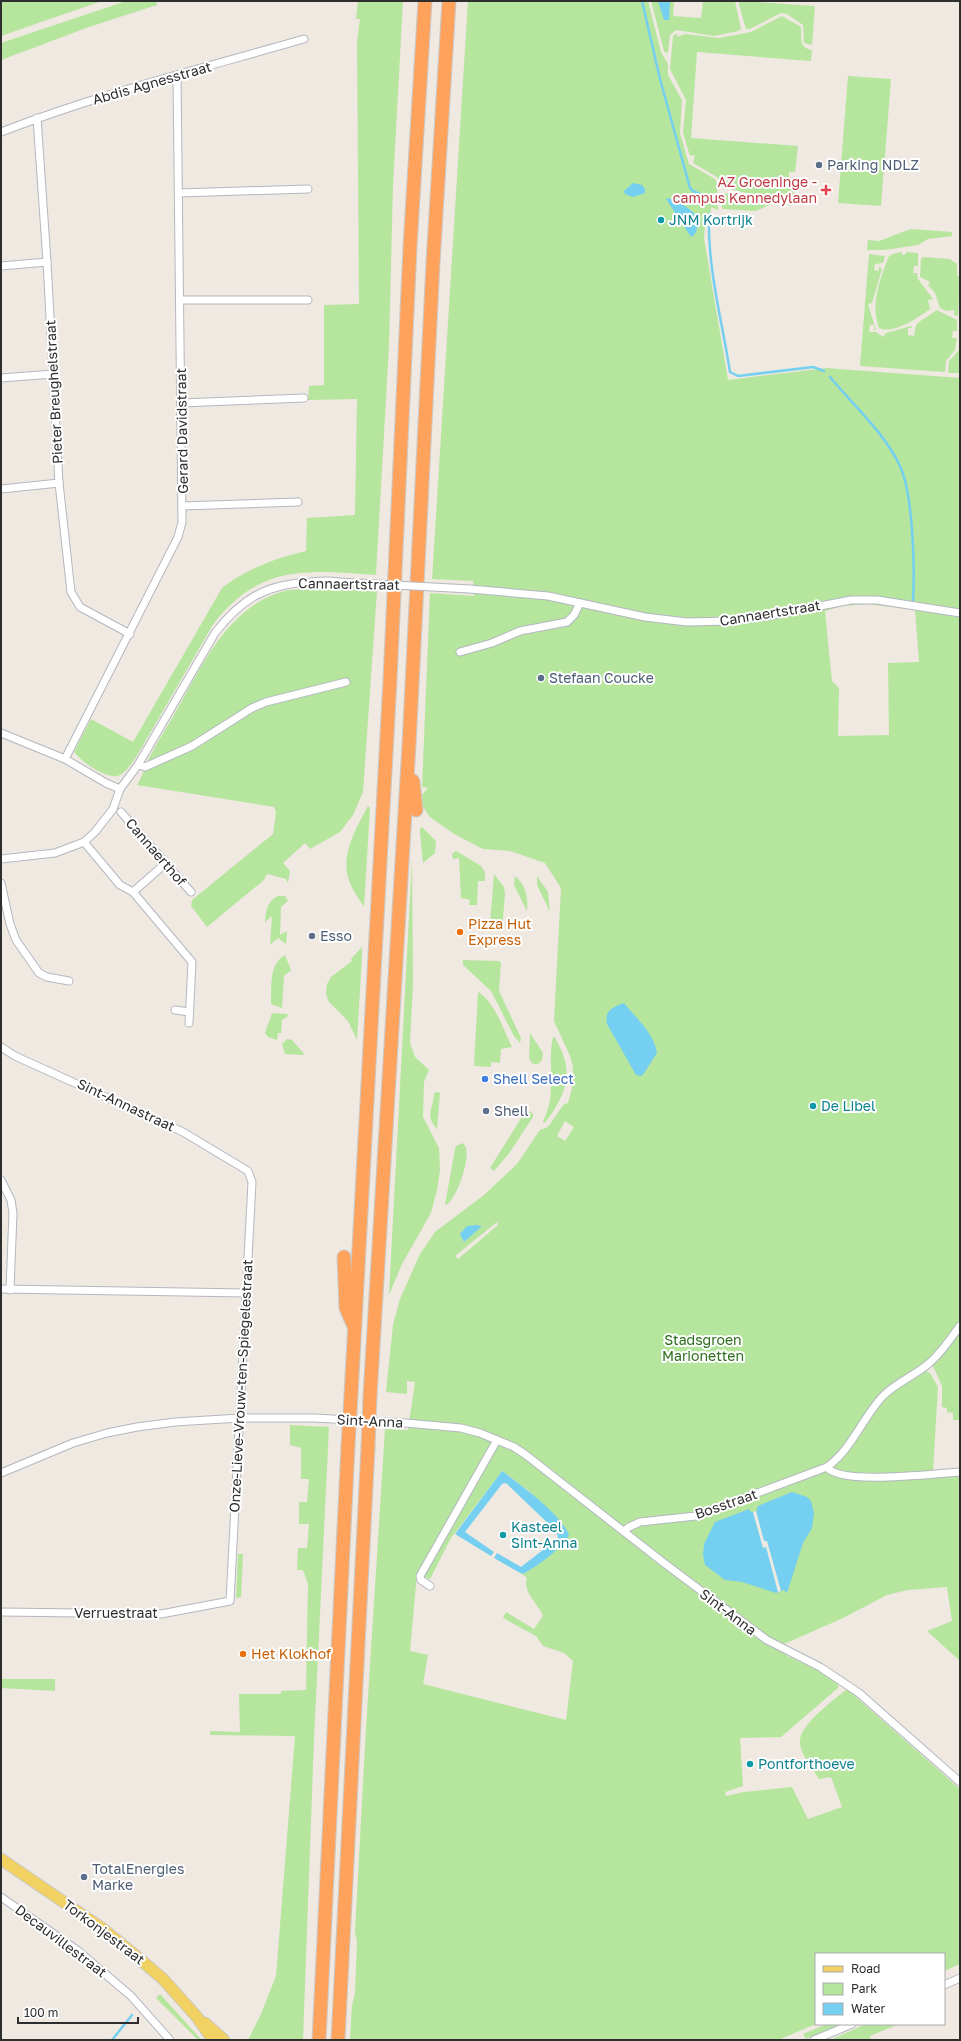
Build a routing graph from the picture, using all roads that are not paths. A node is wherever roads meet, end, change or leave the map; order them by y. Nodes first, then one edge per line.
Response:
1 (425, 1) edge
2 (449, 1) edge
3 (304, 39) dead end
4 (177, 76) junction
5 (37, 118) junction
6 (1, 132) edge
7 (308, 189) dead end
8 (179, 193) junction
9 (47, 262) junction
10 (1, 266) edge
11 (181, 300) junction
12 (308, 300) dead end
13 (53, 374) junction
14 (1, 378) edge
15 (304, 398) dead end
16 (181, 403) junction
17 (59, 483) junction
18 (1, 489) edge
19 (298, 502) dead end
20 (182, 506) junction
21 (580, 603) junction
22 (960, 613) edge
23 (130, 634) junction
24 (460, 652) dead end
25 (390, 680) junction
26 (346, 682) dead end
27 (1, 733) edge
28 (409, 745) junction
29 (377, 748) dead end
30 (65, 759) junction
31 (138, 765) junction
32 (120, 789) junction
33 (416, 810) dead end
34 (120, 812) dead end
35 (84, 842) junction
36 (1, 859) edge
37 (166, 863) junction
38 (1, 883) edge
39 (132, 892) junction
40 (191, 892) dead end
41 (69, 981) dead end
42 (175, 1010) dead end
43 (190, 1012) junction
44 (189, 1023) dead end
45 (1, 1047) edge
46 (248, 1171) joint
47 (1, 1180) edge
48 (344, 1257) dead end
49 (1, 1289) edge
50 (10, 1290) junction
51 (246, 1293) junction
52 (960, 1326) edge
53 (354, 1327) junction
54 (385, 1334) dead end
55 (373, 1349) junction
56 (240, 1418) junction
57 (497, 1440) junction
58 (827, 1467) junction
59 (960, 1472) edge
60 (1, 1474) edge
61 (624, 1531) junction
62 (430, 1586) dead end
63 (230, 1601) joint
64 (1, 1612) edge
65 (960, 1782) edge
66 (1, 1859) edge
67 (1, 1897) edge
68 (960, 1978) edge
69 (945, 1985) edge
70 (197, 2017) junction
71 (850, 2025) edge
72 (170, 2040) edge
73 (213, 2040) edge
74 (224, 2040) edge
75 (319, 2040) edge
76 (338, 2040) edge
77 (814, 2040) edge

1 - 25 highway
2 - 28 highway
3 - 4 street, Abdis Agnesstraat
4 - 5 street, Abdis Agnesstraat
4 - 8 street, Gerard Davidstraat
5 - 6 street, Abdis Agnesstraat
5 - 9 street, Pieter Breughelstraat
7 - 8 street
8 - 11 street, Gerard Davidstraat
9 - 10 street
9 - 13 street, Pieter Breughelstraat
11 - 12 street
11 - 16 street, Gerard Davidstraat
13 - 14 street
13 - 17 street, Pieter Breughelstraat
15 - 16 street
16 - 20 street, Gerard Davidstraat
17 - 18 street
17 - 23 street, Pieter Breughelstraat
19 - 20 street
20 - 23 street, Gerard Davidstraat
21 - 22 street, Cannaertstraat
21 - 24 street
21 - 31 street, Cannaertstraat, bridge
23 - 30 street, Gerard Davidstraat
25 - 29 highway
25 - 53 highway
26 - 31 street
27 - 30 street
28 - 33 highway
28 - 55 highway
30 - 32 street
31 - 32 street, Cannaertstraat
32 - 35 street, Cannaertstraat
34 - 37 street, Cannaerthof
35 - 36 street, Cannaertstraat
35 - 39 street
37 - 39 street
37 - 40 street, Cannaerthof
38 - 41 street
39 - 43 street
42 - 43 street
43 - 44 street
45 - 46 street, Sint-Annastraat
46 - 51 street, Onze-Lieve-Vrouw-ten-Spiegelestraat
47 - 50 street
48 - 53 highway
49 - 50 street
50 - 51 street
51 - 56 street, Onze-Lieve-Vrouw-ten-Spiegelestraat
52 - 58 street, Bosstraat
53 - 75 highway, bridge
54 - 55 highway
55 - 76 highway, bridge
56 - 57 street, Sint-Anna
56 - 60 street, Sint-Anna
56 - 63 street, Onze-Lieve-Vrouw-ten-Spiegelestraat
57 - 61 street, Sint-Anna
57 - 62 street
58 - 59 street
58 - 61 street, Bosstraat
61 - 65 street, Sint-Anna
63 - 64 street, Verruestraat
66 - 70 main road, Torkonjestraat
67 - 72 street, Decauvillestraat
68 - 69 street
70 - 73 main road, Torkonjestraat
70 - 74 main road, Torkonjestraat
71 - 77 street

